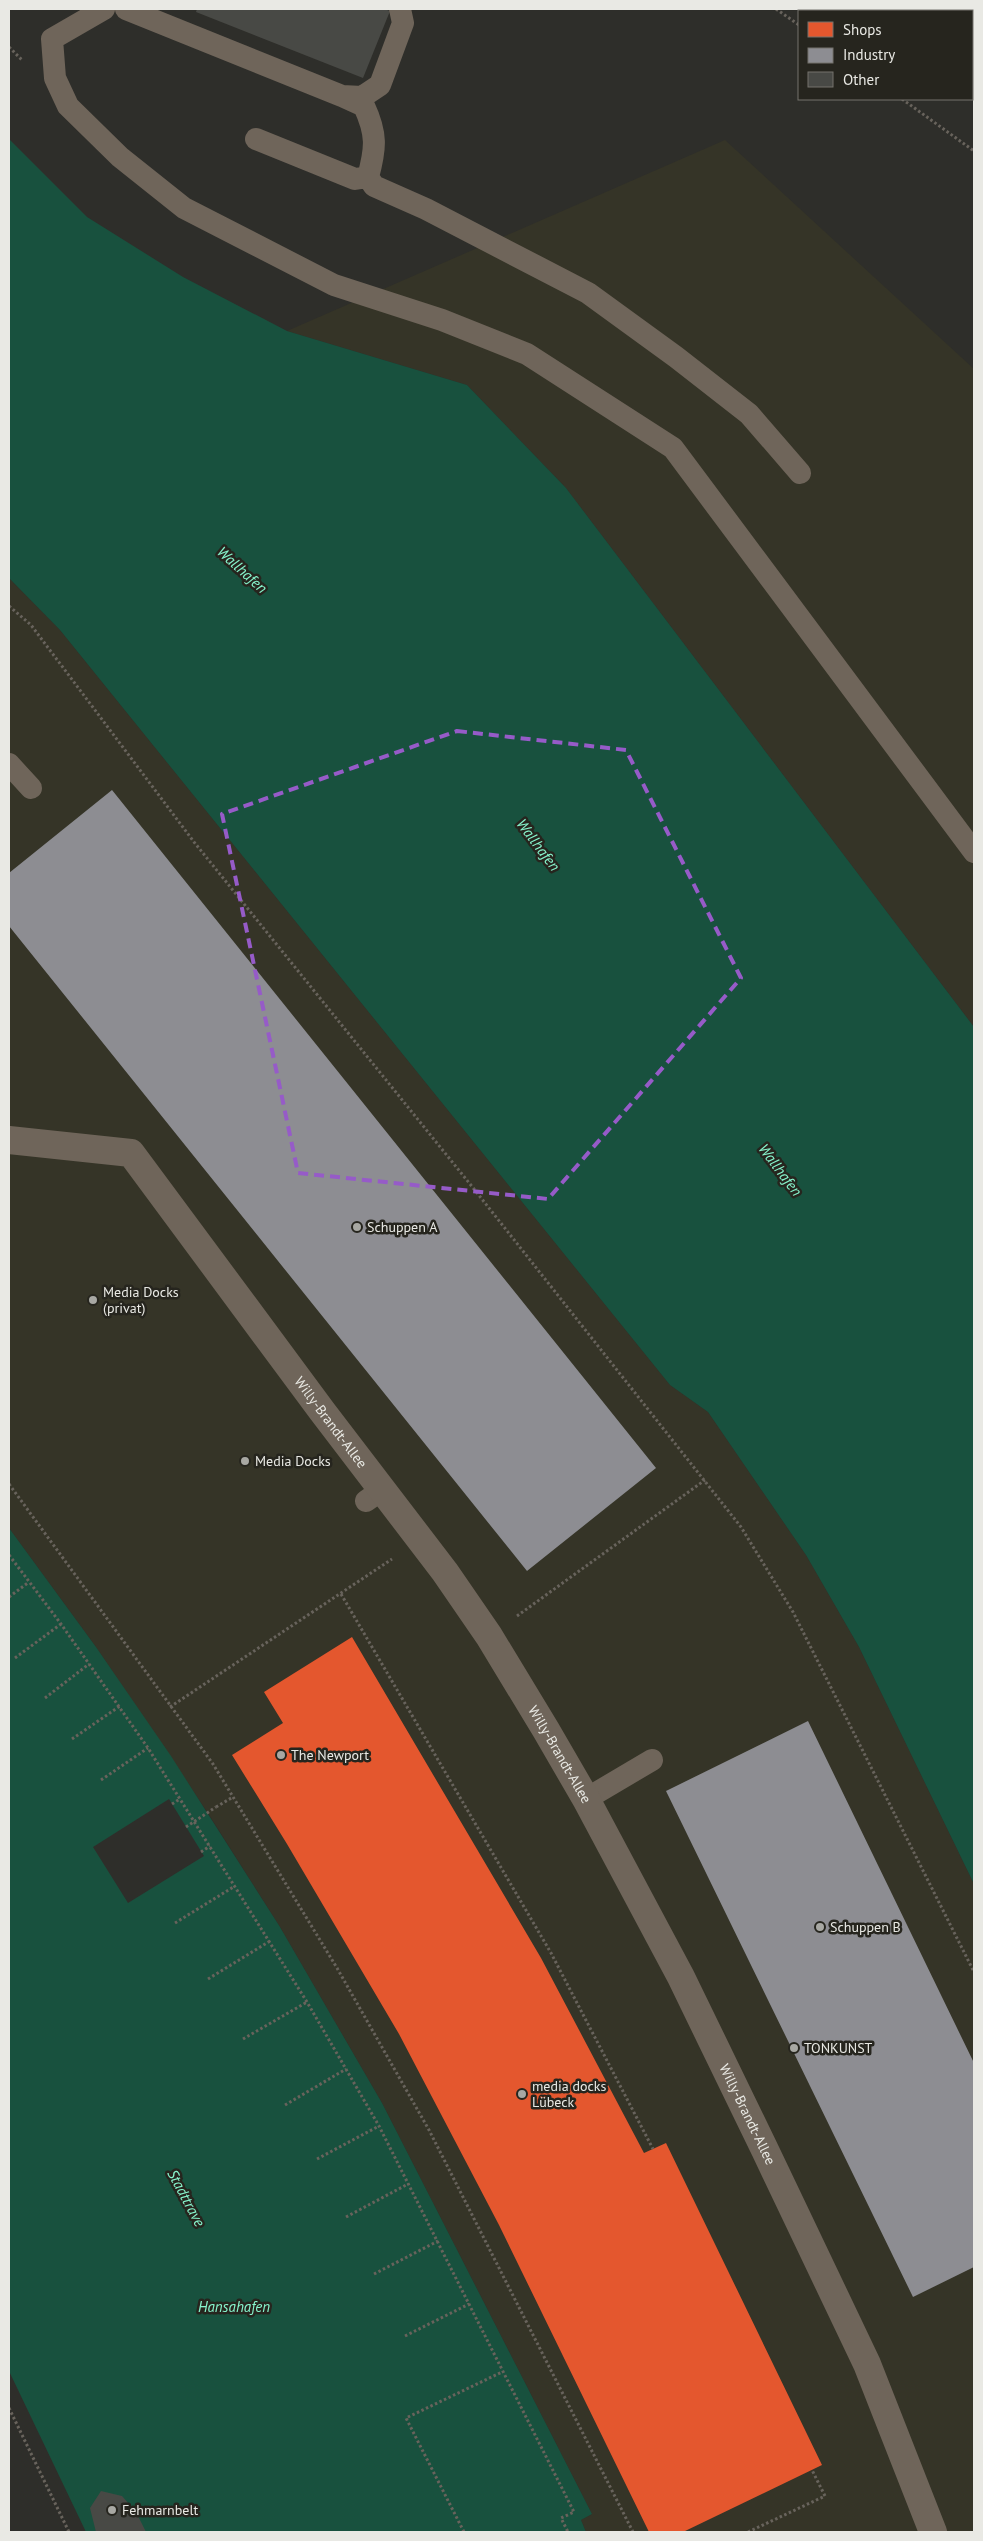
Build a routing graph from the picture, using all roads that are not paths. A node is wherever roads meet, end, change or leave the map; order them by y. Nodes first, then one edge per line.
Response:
1 (104, 9) edge
2 (126, 9) edge
3 (400, 9) edge
4 (380, 85) junction
5 (342, 96) junction
6 (374, 126) junction
7 (256, 139) dead end
8 (368, 177) junction
9 (800, 473) dead end
10 (9, 764) edge
11 (31, 788) dead end
12 (974, 852) edge
13 (9, 1140) edge
14 (652, 1760) dead end
15 (586, 1799) junction
16 (933, 2532) edge

1 - 12 lane
2 - 5 lane
3 - 4 lane
4 - 5 lane
4 - 6 lane
5 - 6 lane
6 - 8 lane
7 - 8 lane
8 - 9 lane
10 - 11 lane
13 - 15 street, Willy-Brandt-Allee
14 - 15 lane
15 - 16 street, Willy-Brandt-Allee

